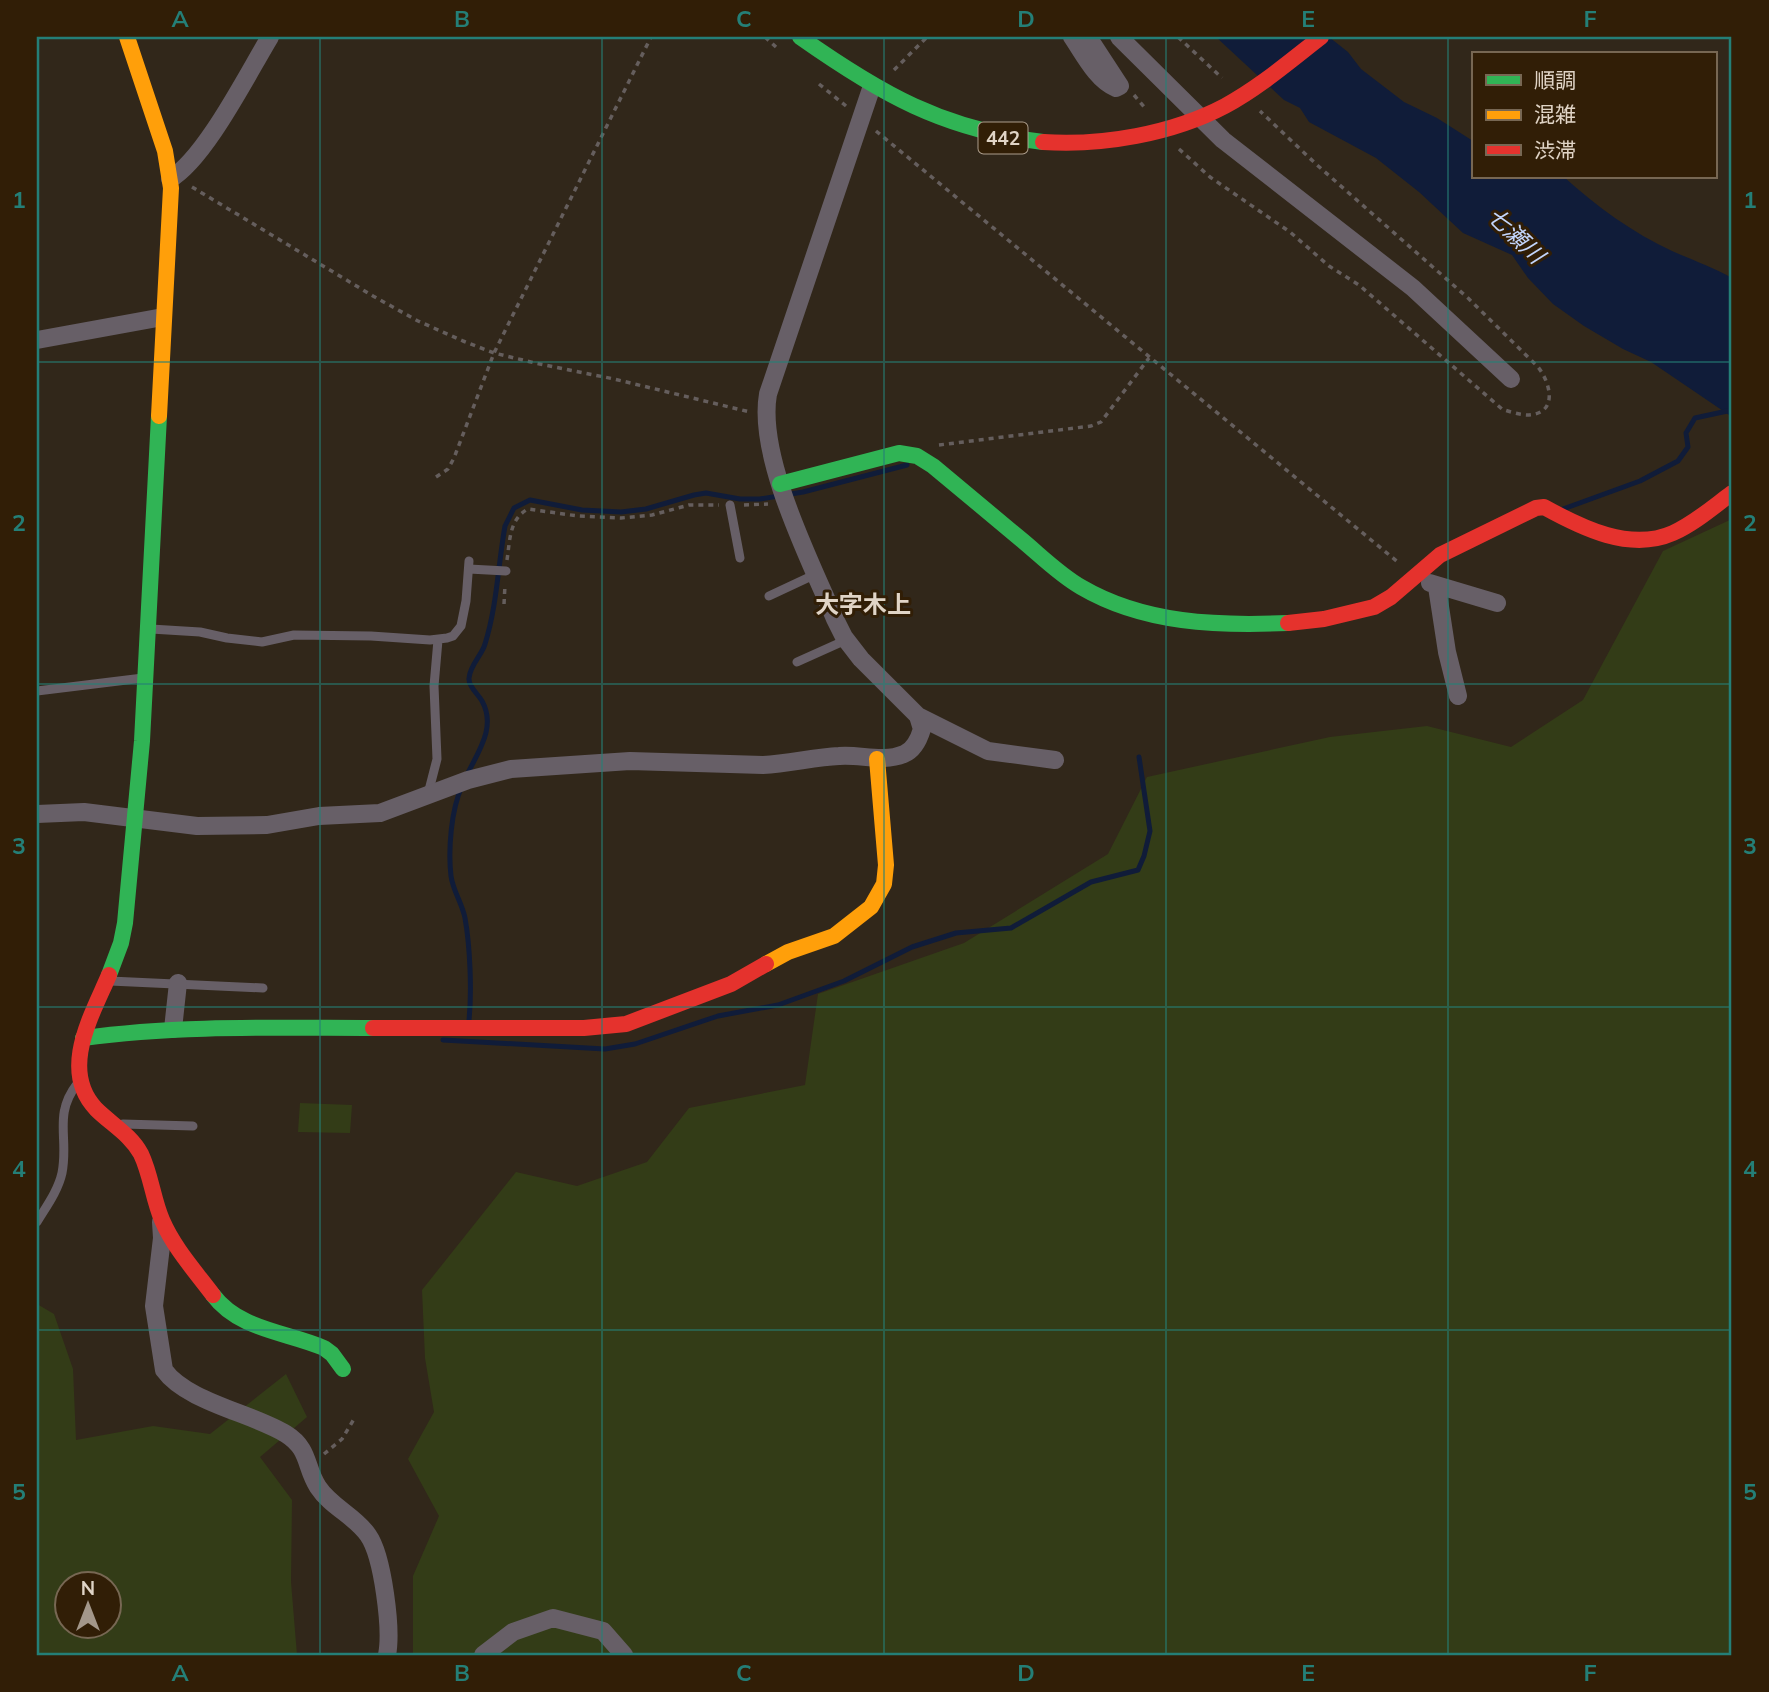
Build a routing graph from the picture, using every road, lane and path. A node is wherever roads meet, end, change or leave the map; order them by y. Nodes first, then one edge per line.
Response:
1 (127, 37) edge
2 (270, 37) edge
3 (651, 37) edge
4 (765, 37) edge
5 (800, 37) edge
6 (927, 37) edge
7 (1072, 37) edge
8 (1088, 37) edge
9 (1119, 37) edge
10 (1178, 37) edge
11 (1321, 37) edge
12 (786, 55) dead end
13 (886, 66) dead end
14 (1111, 71) junction
15 (818, 82) dead end
16 (1226, 82) dead end
17 (872, 86) junction
18 (1255, 107) dead end
19 (1153, 117) dead end
20 (1198, 117) junction
21 (860, 118) junction
22 (1178, 147) dead end
23 (173, 177) junction
24 (163, 317) junction
25 (37, 340) edge
26 (494, 353) junction
27 (1149, 357) junction
28 (1511, 379) dead end
29 (766, 415) junction
30 (931, 446) dead end
31 (436, 477) dead end
32 (784, 493) junction
33 (1732, 493) edge
34 (730, 505) junction
35 (740, 558) dead end
36 (506, 571) junction
37 (816, 573) junction
38 (1414, 576) junction
39 (1437, 587) junction
40 (769, 596) dead end
41 (1497, 603) dead end
42 (504, 604) dead end
43 (149, 629) junction
44 (438, 640) junction
45 (846, 640) junction
46 (797, 662) dead end
47 (146, 678) junction
48 (37, 691) edge
49 (1458, 696) dead end
50 (918, 716) junction
51 (877, 759) junction
52 (1055, 761) dead end
53 (428, 796) junction
54 (37, 814) edge
55 (134, 817) junction
56 (108, 981) junction
57 (178, 983) junction
58 (263, 988) dead end
59 (173, 1029) junction
60 (83, 1038) junction
61 (80, 1080) junction
62 (114, 1124) junction
63 (193, 1126) dead end
64 (161, 1217) junction
65 (37, 1222) edge
66 (343, 1369) dead end
67 (354, 1419) dead end
68 (312, 1474) junction
69 (387, 1655) edge
70 (483, 1655) edge
71 (624, 1655) edge

1 - 23 main road
2 - 23 street
3 - 26 path
4 - 12 path
5 - 17 main road, 442
6 - 13 path
7 - 14 street
8 - 14 street
9 - 20 street
10 - 16 path
11 - 20 main road, 442
14 - 19 path
15 - 21 path
17 - 20 main road, 442
17 - 21 street
18 - 22 path
20 - 28 street
21 - 27 path
21 - 29 street
23 - 24 main road
23 - 26 path
24 - 25 street
24 - 43 main road
26 - 29 path
26 - 31 path
27 - 30 path
27 - 38 path
29 - 32 street
32 - 34 path
32 - 37 street
32 - 38 main road
33 - 38 main road
34 - 35 lane
34 - 36 path
36 - 42 path
36 - 44 lane
37 - 40 lane
37 - 45 street
38 - 39 street
39 - 41 street
39 - 49 street
43 - 44 lane
43 - 47 main road
44 - 53 lane
45 - 46 lane
45 - 50 street
47 - 48 lane
47 - 55 main road
50 - 51 street
50 - 52 street
51 - 53 street
51 - 59 main road
53 - 55 street
54 - 55 street
55 - 56 main road
56 - 57 lane
56 - 60 main road
57 - 58 lane
57 - 59 street
59 - 60 main road
60 - 61 main road
61 - 62 main road
61 - 65 lane
62 - 63 lane
62 - 64 main road
64 - 66 main road
64 - 68 street
67 - 68 path
68 - 69 street
70 - 71 street

